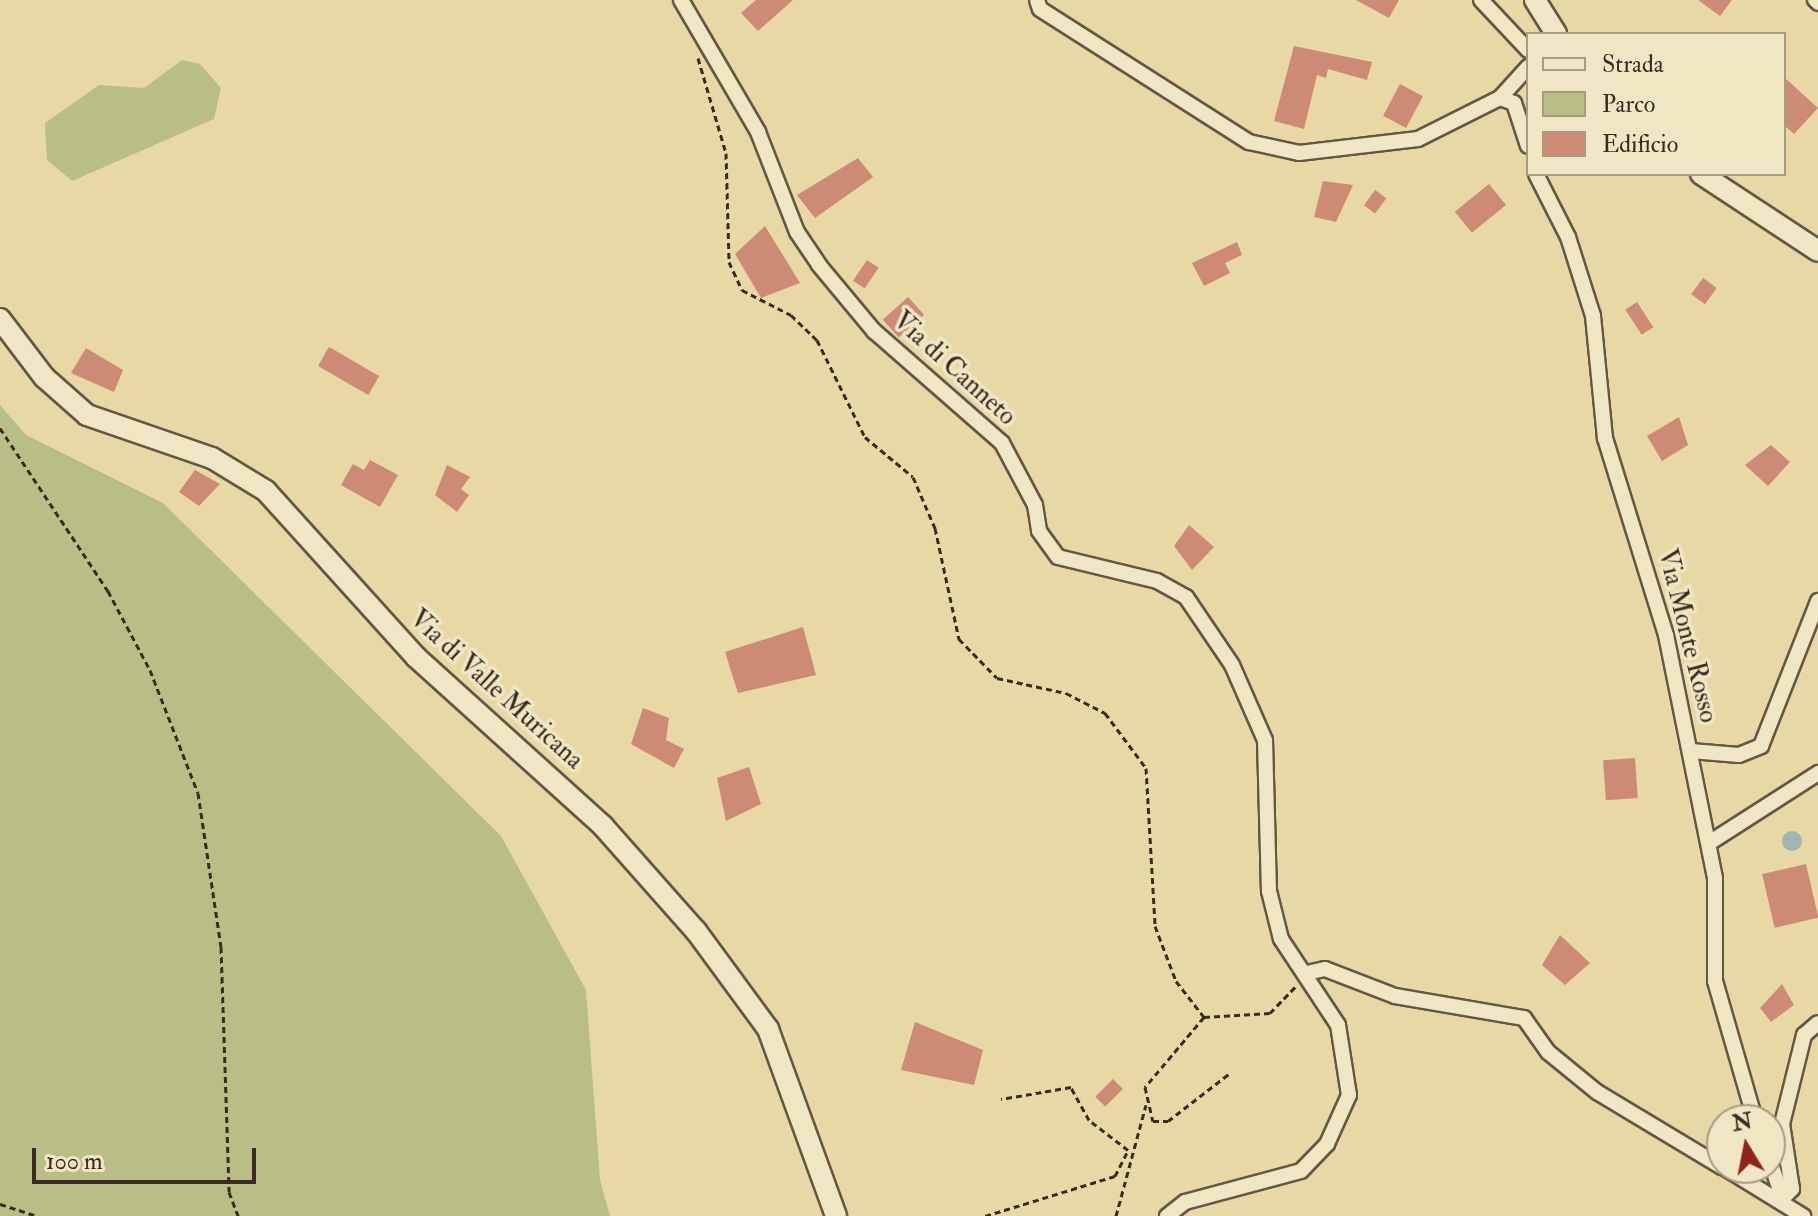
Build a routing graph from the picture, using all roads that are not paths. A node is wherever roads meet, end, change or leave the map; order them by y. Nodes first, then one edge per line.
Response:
1 (681, 0) edge
2 (1037, 0) edge
3 (1481, 0) edge
4 (1535, 0) edge
5 (1555, 32) edge
6 (1526, 48) edge
7 (1526, 69) edge
8 (1500, 98) junction
9 (1526, 140) edge
10 (1537, 176) edge
11 (1704, 176) edge
12 (1818, 251) edge
13 (0, 319) edge
14 (1818, 601) edge
15 (1691, 751) junction
16 (1818, 773) edge
17 (1709, 843) junction
18 (1307, 973) junction
19 (1818, 1023) edge
20 (1750, 1104) edge
21 (1706, 1156) edge
22 (1756, 1184) edge
23 (1778, 1184) edge
24 (1783, 1198) junction
25 (836, 1216) edge
26 (1167, 1216) edge
27 (1803, 1216) edge

1 - 18 street, Via di Canneto
2 - 8 street
3 - 6 street
4 - 5 street
7 - 8 street
8 - 9 street
10 - 15 street, Via Monte Rosso
11 - 12 street
13 - 25 street, Via di Valle Muricana
14 - 15 street
15 - 17 street, Via Monte Rosso
16 - 17 street
17 - 20 street, Via Monte Rosso
18 - 21 street
18 - 26 street
19 - 24 street
22 - 24 street
23 - 24 street
24 - 27 street

